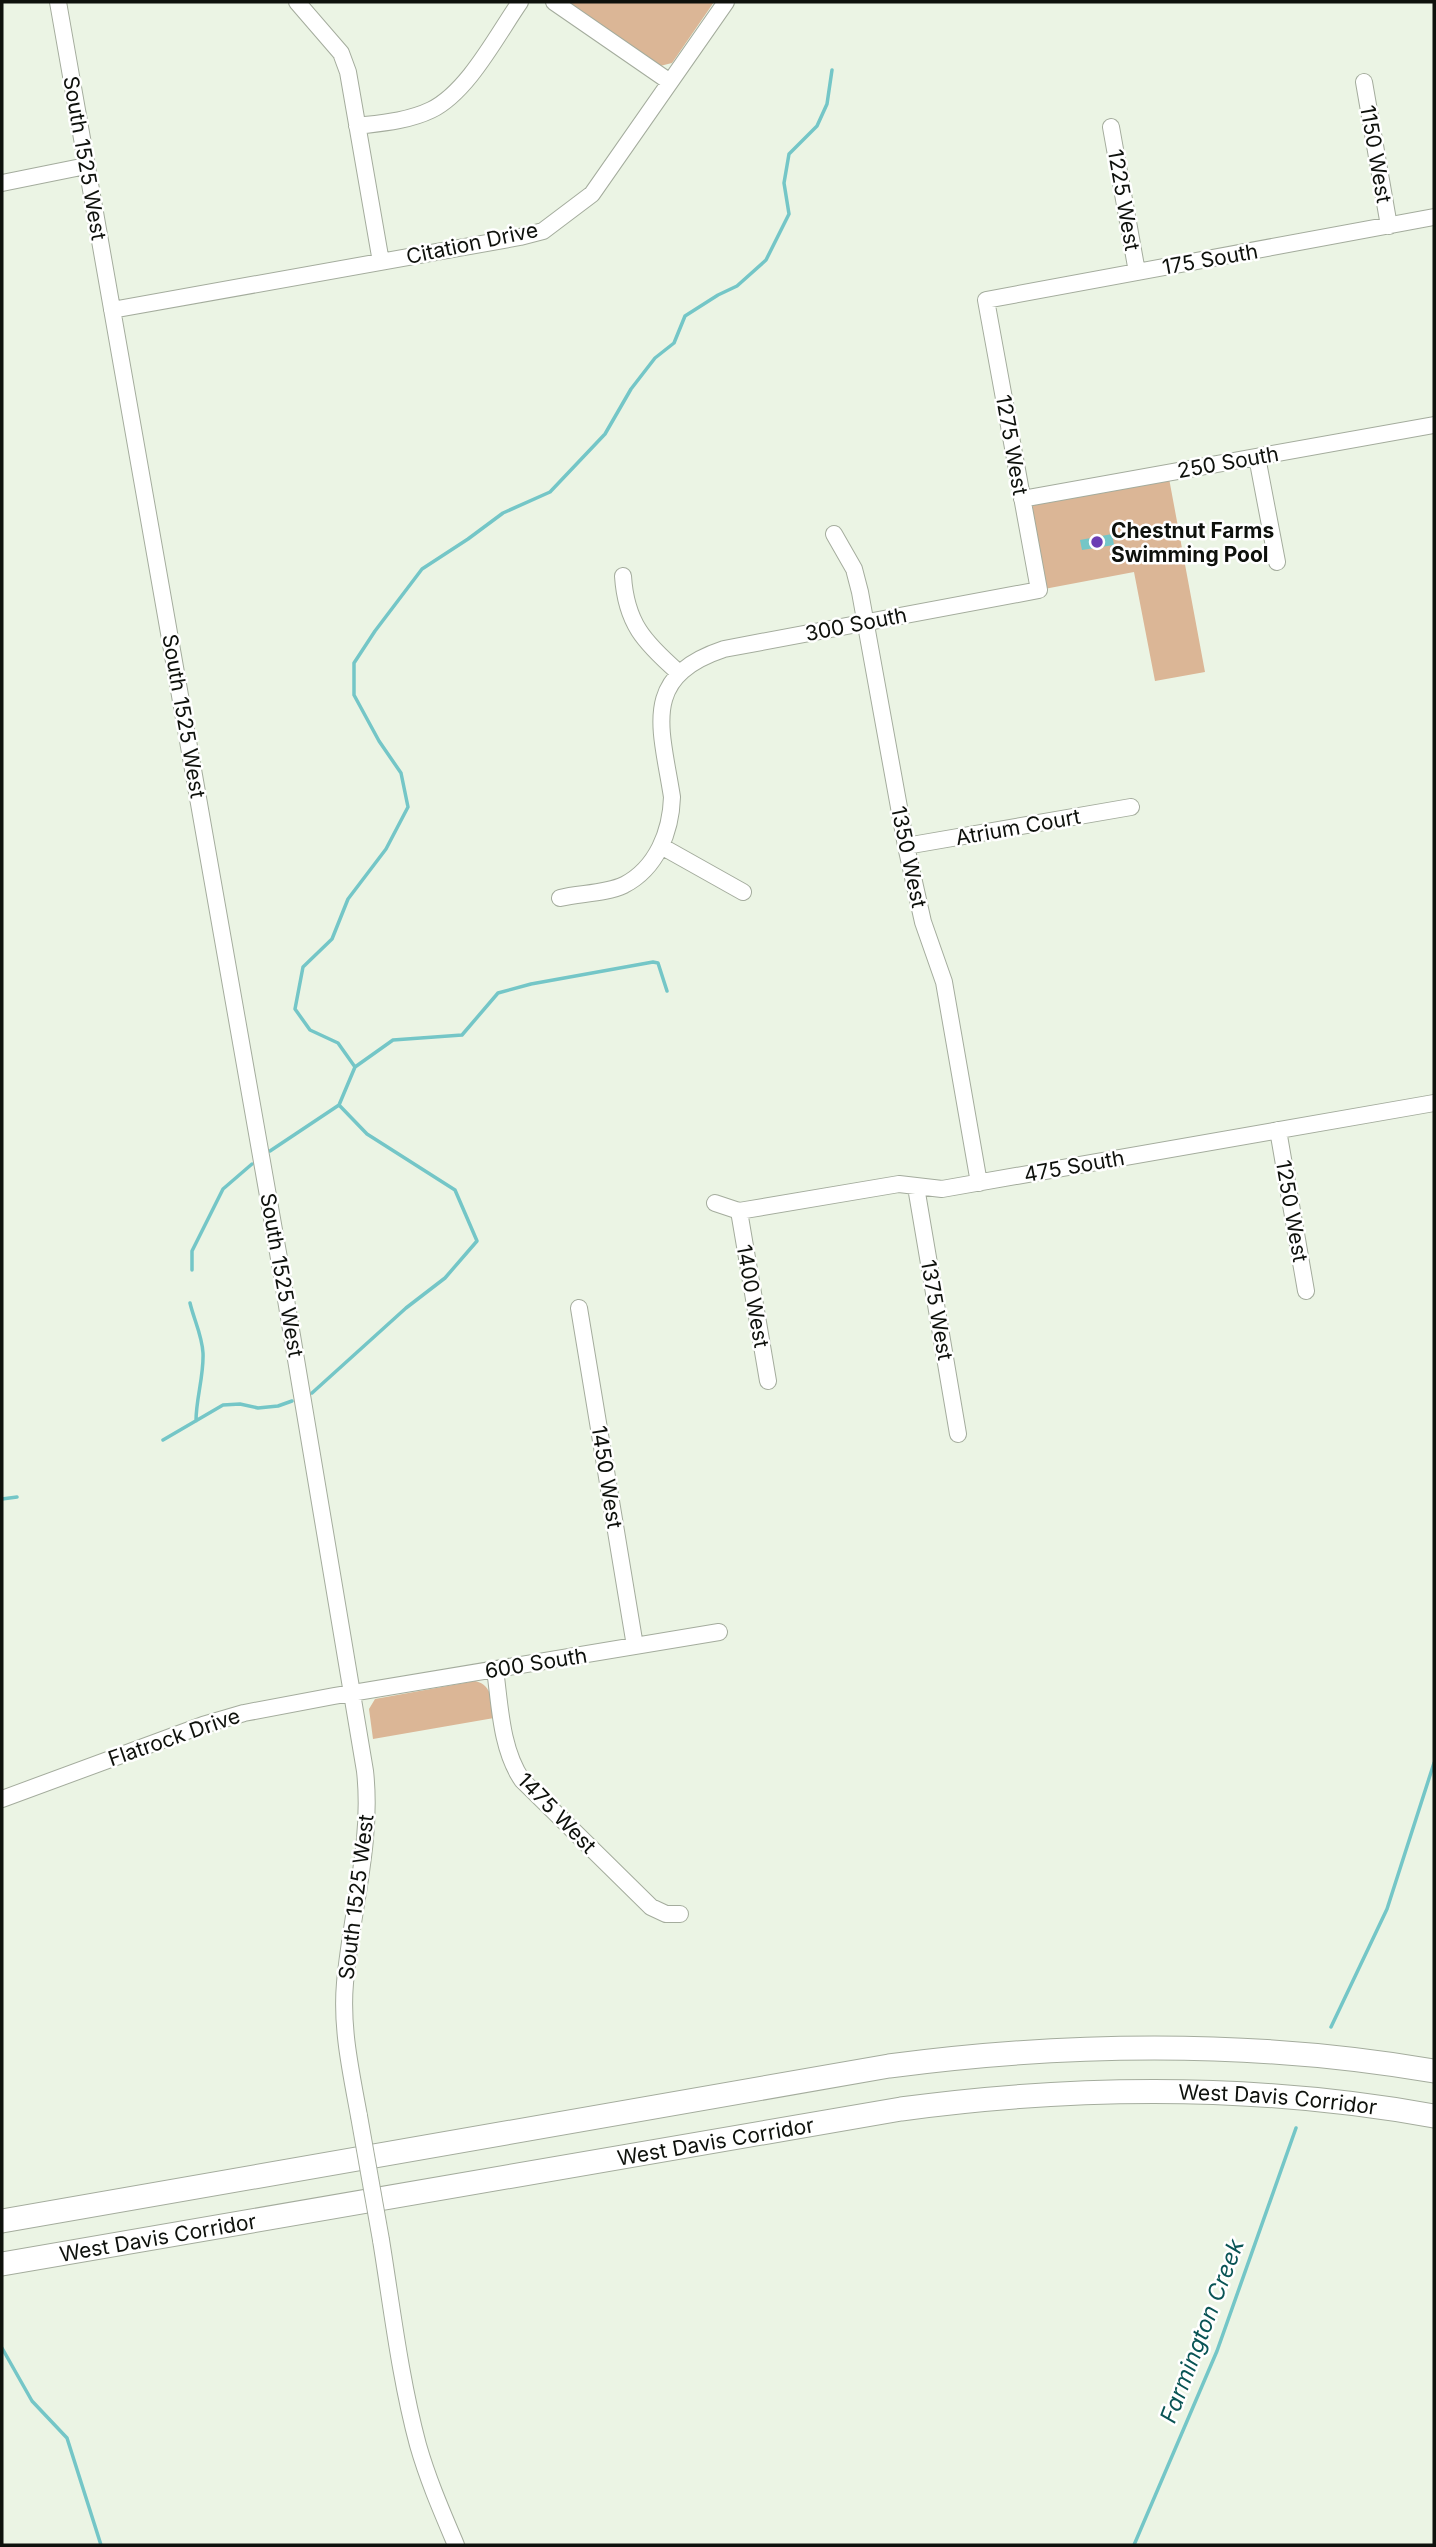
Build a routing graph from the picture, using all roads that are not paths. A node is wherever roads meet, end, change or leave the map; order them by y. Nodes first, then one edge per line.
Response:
1 (58, 2) edge
2 (296, 2) edge
3 (520, 2) edge
4 (554, 2) edge
5 (726, 2) edge
6 (670, 82) junction
7 (1364, 82) dead end
8 (357, 126) junction
9 (1111, 127) dead end
10 (86, 166) junction
11 (2, 183) edge
12 (1434, 217) edge
13 (1389, 226) junction
14 (381, 262) junction
15 (1137, 272) junction
16 (986, 300) joint
17 (112, 310) junction
18 (1434, 425) edge
19 (1256, 457) junction
20 (1022, 499) junction
21 (834, 534) dead end
22 (1277, 562) dead end
23 (623, 576) dead end
24 (1039, 590) joint
25 (865, 622) junction
26 (678, 673) junction
27 (1131, 807) dead end
28 (661, 846) junction
29 (906, 846) junction
30 (743, 892) dead end
31 (560, 898) dead end
32 (1434, 1103) edge
33 (1278, 1130) junction
34 (979, 1183) junction
35 (916, 1187) junction
36 (715, 1203) dead end
37 (739, 1211) junction
38 (1306, 1291) dead end
39 (579, 1308) dead end
40 (768, 1381) dead end
41 (958, 1434) dead end
42 (719, 1632) dead end
43 (635, 1646) junction
44 (495, 1669) junction
45 (352, 1693) junction
46 (2, 1799) edge
47 (680, 1914) dead end
48 (1434, 2071) edge
49 (1434, 2116) edge
50 (2, 2221) edge
51 (2, 2264) edge
52 (456, 2545) edge

1 - 10 street, South 1525 West
2 - 8 street
3 - 8 street
4 - 6 street
5 - 6 street, Citation Drive
6 - 14 street, Citation Drive
7 - 13 street, 1150 West
8 - 14 street
9 - 15 street, 1225 West
10 - 11 street
10 - 17 street, South 1525 West
12 - 13 street, 175 South
13 - 15 street, 175 South
14 - 17 street, Citation Drive
15 - 16 street, 175 South
16 - 20 street, 1275 West
17 - 45 street, South 1525 West
18 - 19 street, 250 South
19 - 20 street, 250 South
19 - 22 street
20 - 24 street, 1275 West
21 - 25 street, 1350 West
23 - 26 street
24 - 25 street, 300 South
25 - 26 street, 300 South
25 - 29 street, 1350 West
26 - 28 street
27 - 29 street, Atrium Court
28 - 30 street
28 - 31 street
29 - 34 street, 1350 West
32 - 33 street, 475 South
33 - 34 street, 475 South
33 - 38 street, 1250 West
34 - 35 street, 475 South
35 - 37 street, 475 South
35 - 41 street, 1375 West
36 - 37 street, 475 South
37 - 40 street, 1400 West
39 - 43 street, 1450 West
42 - 43 street, 600 South
43 - 44 street, 600 South
44 - 45 street, 600 South
44 - 47 street, 1475 West
45 - 46 street, Flatrock Drive
45 - 52 street, South 1525 West, bridge
48 - 50 highway, West Davis Corridor
49 - 51 highway, West Davis Corridor

